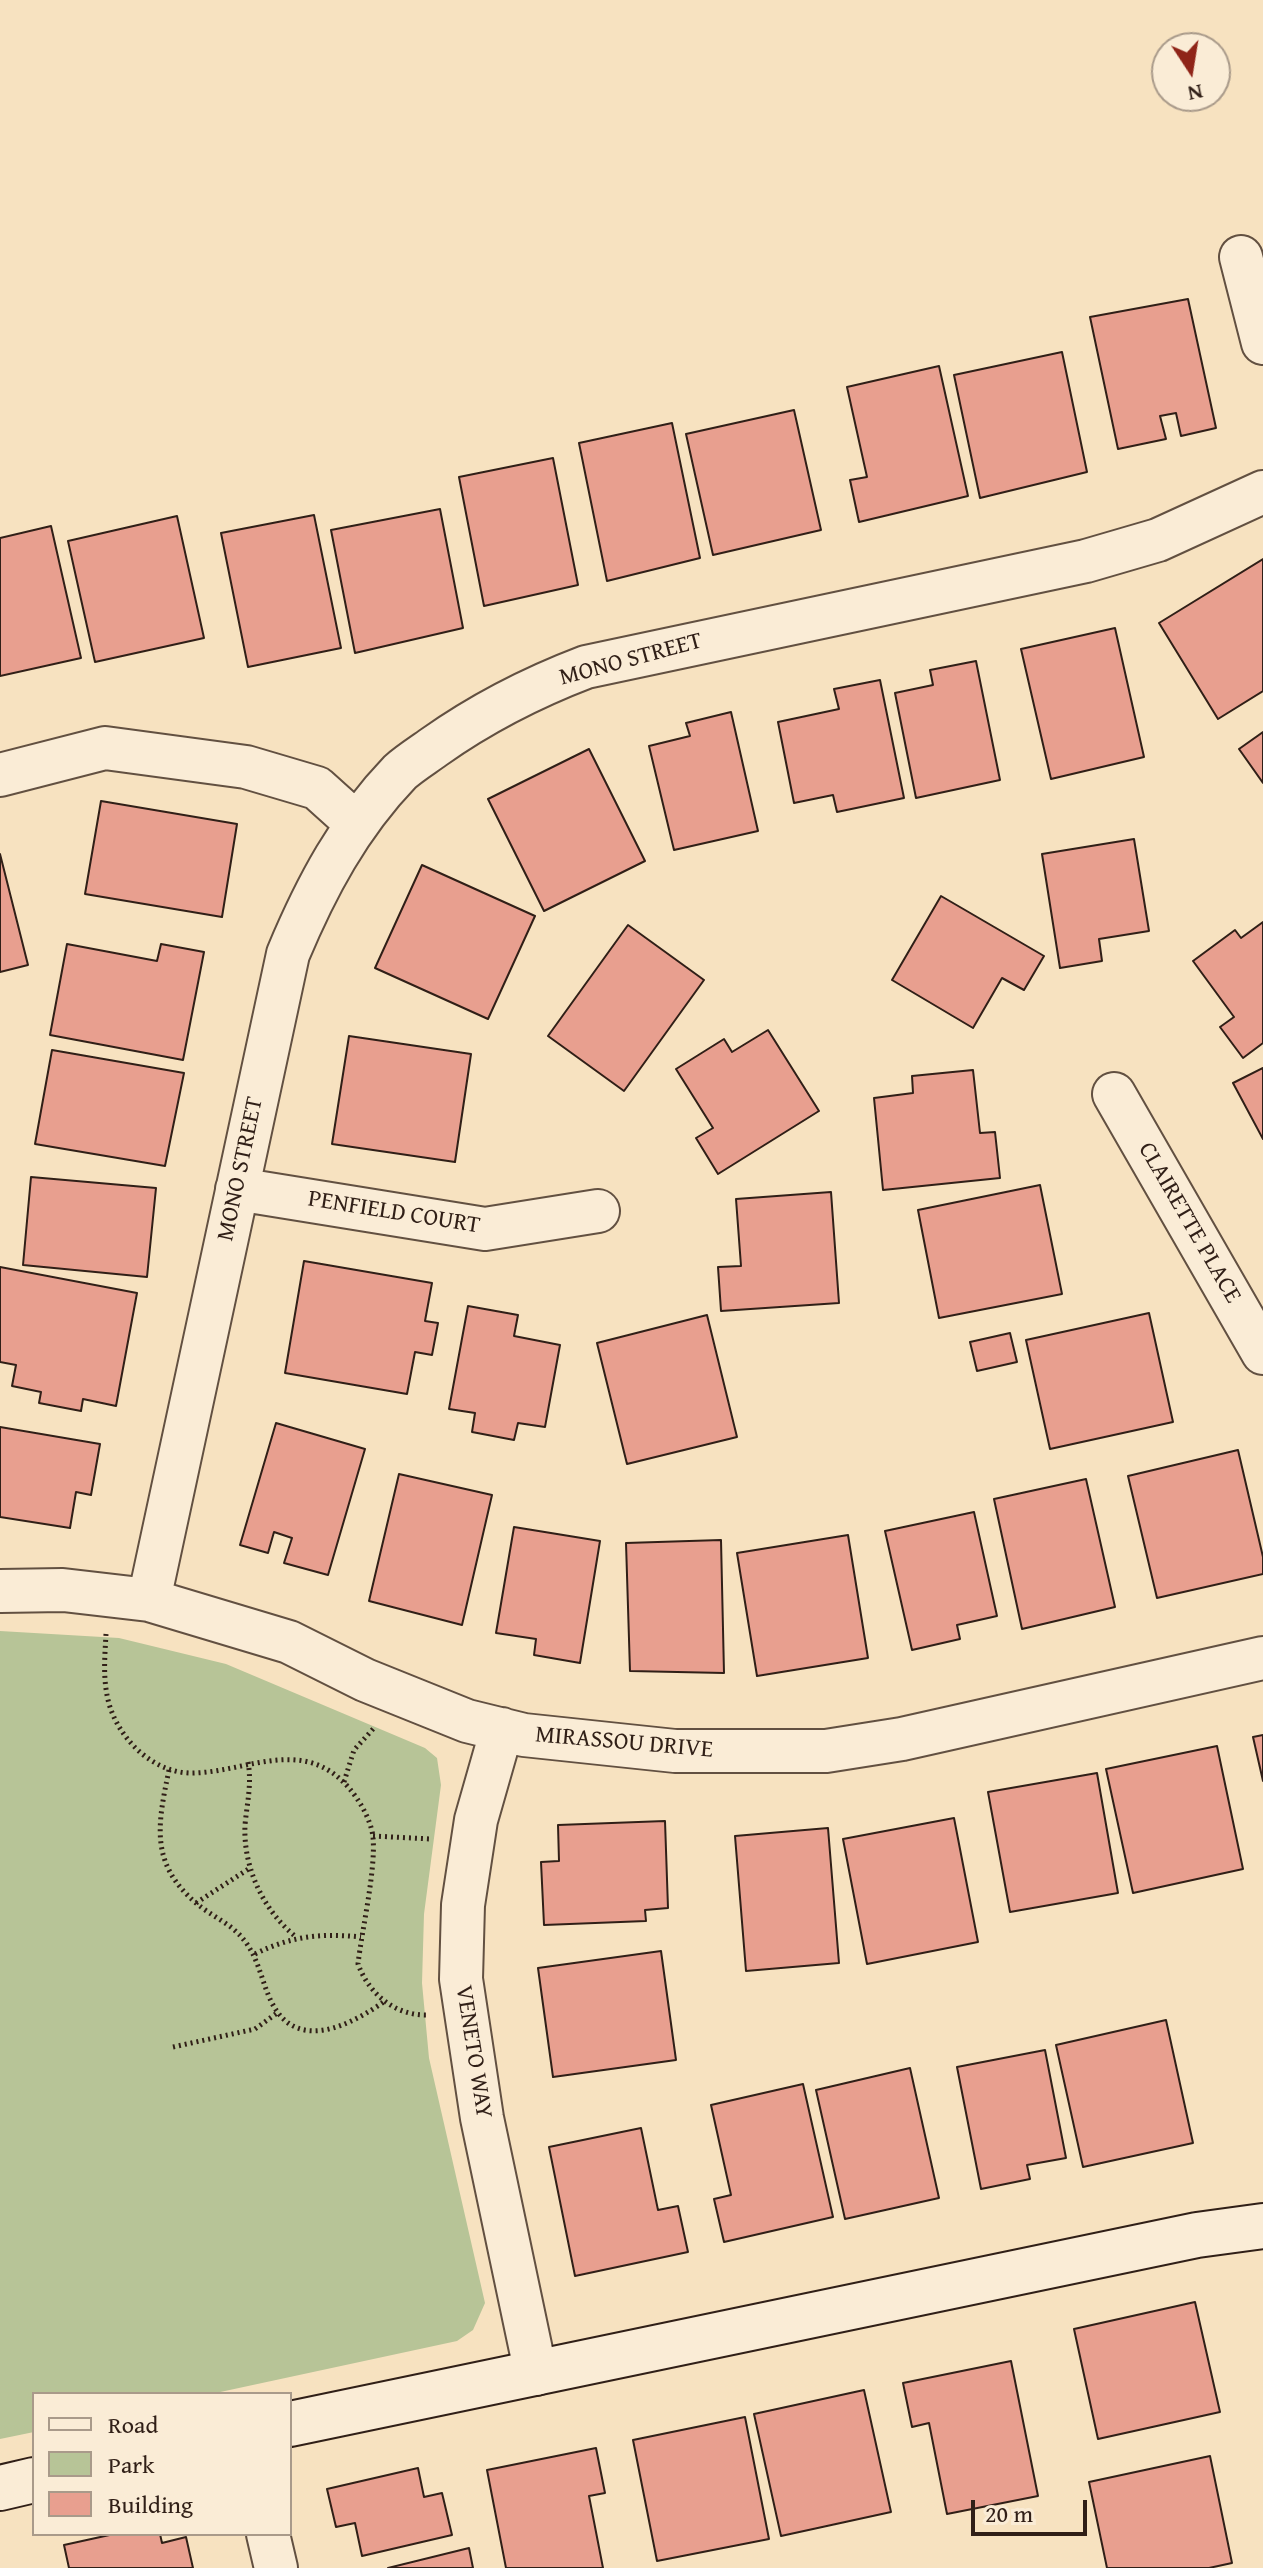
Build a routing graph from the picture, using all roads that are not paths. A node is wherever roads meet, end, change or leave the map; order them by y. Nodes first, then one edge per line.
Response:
1 (1241, 257) dead end
2 (1263, 343) edge
3 (1263, 492) edge
4 (0, 775) edge
5 (357, 824) junction
6 (1114, 1094) dead end
7 (237, 1189) junction
8 (598, 1211) dead end
9 (1263, 1353) edge
10 (0, 1591) edge
11 (132, 1598) junction
12 (1263, 1658) edge
13 (502, 1729) junction
14 (1263, 2226) edge
15 (536, 2374) junction
16 (292, 2424) edge
17 (32, 2480) edge
18 (0, 2488) edge
19 (268, 2536) edge
20 (276, 2568) edge

1 - 2 street
3 - 5 street, MONO STREET
4 - 5 street
5 - 7 street, MONO STREET
6 - 9 street, CLAIRETTE PLACE
7 - 8 street, PENFIELD COURT
7 - 11 street, MONO STREET
10 - 11 street, MIRASSOU DRIVE
11 - 13 street, MIRASSOU DRIVE
12 - 13 street, MIRASSOU DRIVE
13 - 15 street, VENETO WAY
14 - 15 street
15 - 16 street
17 - 18 street
19 - 20 street

